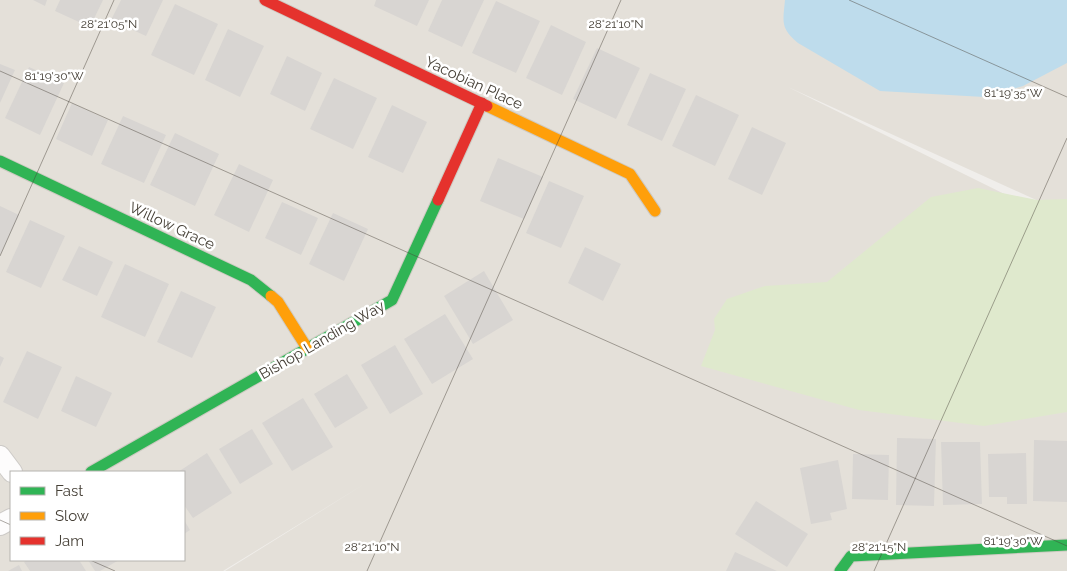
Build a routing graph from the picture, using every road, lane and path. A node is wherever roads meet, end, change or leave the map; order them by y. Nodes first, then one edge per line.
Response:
1 (265, 0) edge
2 (482, 103) junction
3 (0, 161) edge
4 (655, 211) dead end
5 (307, 348) junction
6 (0, 456) edge
7 (11, 471) edge
8 (93, 471) edge
9 (1067, 545) edge
10 (840, 571) edge

1 - 2 street, Yacobian Place
2 - 4 street, Yacobian Place
2 - 5 street, Bishop Landing Way
3 - 5 street, Willow Grace
5 - 8 street, Bishop Landing Way
6 - 7 street
9 - 10 street

